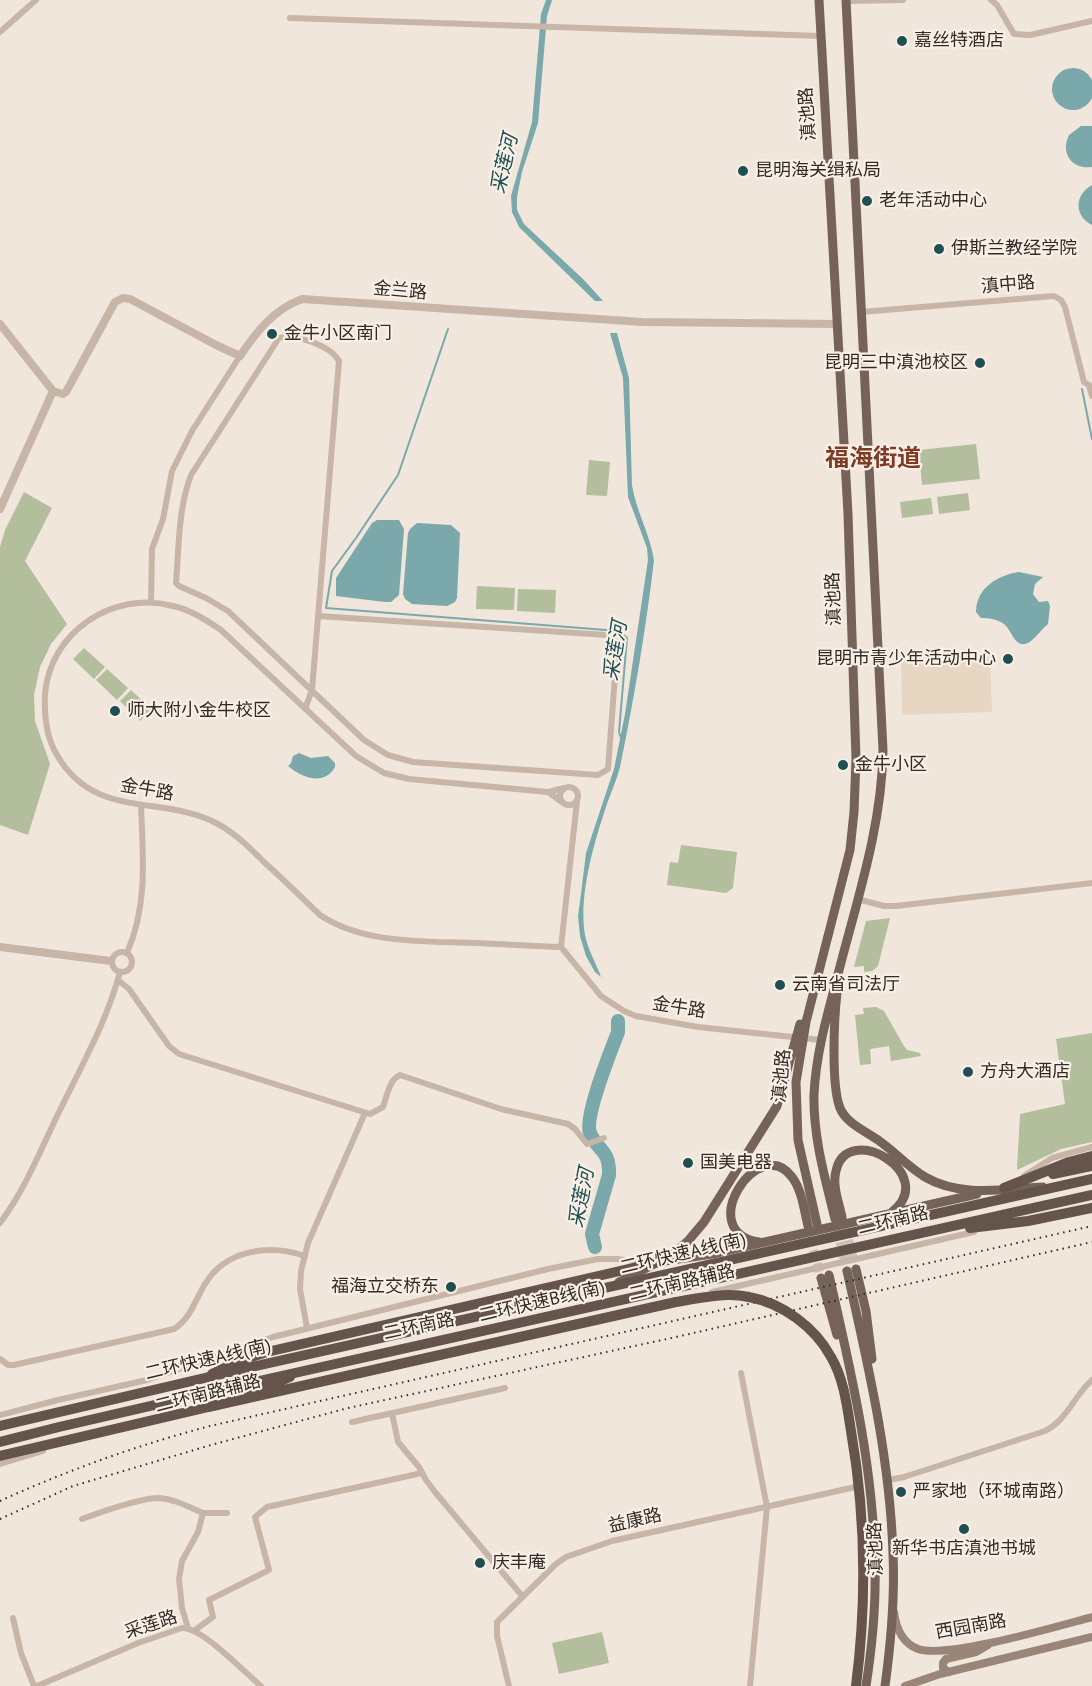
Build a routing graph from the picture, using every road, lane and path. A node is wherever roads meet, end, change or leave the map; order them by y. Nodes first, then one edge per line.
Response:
1 (36, 0) edge
2 (819, 0) edge
3 (903, 0) edge
4 (991, 0) edge
5 (846, 1) edge
6 (290, 18) dead end
7 (1092, 21) edge
8 (0, 32) edge
9 (820, 36) junction
10 (861, 312) junction
11 (0, 324) edge
12 (837, 324) junction
13 (240, 356) junction
14 (1090, 387) edge
15 (53, 391) junction
16 (1092, 396) edge
17 (0, 508) edge
18 (151, 602) junction
19 (318, 616) junction
20 (312, 690) junction
21 (305, 709) junction
22 (577, 773) junction
23 (570, 788) junction
24 (548, 792) junction
25 (577, 801) junction
26 (563, 803) junction
27 (141, 806) junction
28 (575, 823) junction
29 (1092, 884) edge
30 (857, 898) junction
31 (0, 946) edge
32 (561, 948) junction
33 (127, 952) junction
34 (843, 952) junction
35 (111, 961) junction
36 (120, 972) junction
37 (118, 980) junction
38 (800, 1040) junction
39 (821, 1040) junction
40 (817, 1061) junction
41 (365, 1113) junction
42 (604, 1138) dead end
43 (1092, 1147) edge
44 (1087, 1162) edge
45 (1092, 1181) edge
46 (1004, 1188) junction
47 (1092, 1194) edge
48 (1092, 1207) edge
49 (889, 1214) junction
50 (0, 1223) edge
51 (934, 1231) junction
52 (761, 1243) junction
53 (305, 1257) junction
54 (659, 1262) junction
55 (851, 1270) tunnel mouth
56 (825, 1276) tunnel mouth
57 (593, 1294) junction
58 (307, 1328) junction
59 (0, 1359) edge
60 (322, 1368) junction
61 (360, 1373) junction
62 (741, 1373) dead end
63 (1092, 1380) edge
64 (191, 1381) junction
65 (279, 1382) junction
66 (505, 1388) dead end
67 (216, 1391) junction
68 (208, 1407) junction
69 (392, 1413) junction
70 (0, 1415) edge
71 (352, 1422) dead end
72 (0, 1427) edge
73 (1, 1442) edge
74 (0, 1456) edge
75 (0, 1464) edge
76 (422, 1473) junction
77 (888, 1480) junction
78 (870, 1484) junction
79 (767, 1507) junction
80 (203, 1513) junction
81 (227, 1513) dead end
82 (82, 1519) dead end
83 (893, 1595) junction
84 (522, 1597) junction
85 (1092, 1617) edge
86 (14, 1618) dead end
87 (191, 1629) junction
88 (1092, 1637) edge
89 (996, 1641) junction
90 (950, 1671) junction
91 (36, 1686) edge
92 (261, 1686) edge
93 (509, 1686) edge
94 (750, 1686) edge
95 (856, 1686) edge
96 (866, 1686) edge
97 (885, 1686) edge
98 (905, 1686) edge

1 - 8 street
2 - 9 main road, 滇池路
3 - 5 street
4 - 7 street
5 - 10 main road, 滇池路
6 - 9 street
9 - 12 main road, 滇池路
10 - 14 street, 滇中路
10 - 30 main road, 滇池路
11 - 15 street
12 - 13 street, 金兰路
12 - 38 main road, 滇池路
13 - 15 street
13 - 18 street
14 - 16 street, 滇中路
15 - 17 street
18 - 21 street, 金牛路
18 - 27 street, 金牛路
19 - 20 street
19 - 20 street
19 - 22 street
20 - 21 street
20 - 22 street
21 - 24 street, 金牛路
22 - 23 street
23 - 24 street
23 - 25 street
23 - 26 street
24 - 26 street
25 - 26 street
25 - 28 street
26 - 28 street
27 - 32 street, 金牛路
27 - 33 street
28 - 32 street
29 - 30 street
30 - 34 main road, 滇池路
31 - 35 street
32 - 38 street, 金牛路
33 - 35 street
33 - 36 street
34 - 39 main road, 滇池路
34 - 46 main road
35 - 36 street
36 - 37 street
37 - 41 street
37 - 50 street
38 - 39 street, 金牛路
38 - 40 main road
38 - 52 main road, 滇池路
38 - 54 main road
39 - 40 main road, 滇池路
40 - 49 main road, 滇池路
41 - 42 street
41 - 53 street
43 - 46 street
44 - 46 highway
45 - 46 main road
45 - 57 main road, 二环南路
45 - 64 highway, 二环快速A线(南), bridge
46 - 49 main road
47 - 51 highway, 二环快速B线(南), bridge
47 - 73 main road, 二环南路
48 - 51 highway, bridge
48 - 75 street, 二环南路辅路
49 - 52 main road
51 - 60 highway, 二环快速B线(南), bridge
52 - 54 main road
53 - 58 street
53 - 59 street
54 - 57 main road
54 - 58 street, 二环南路辅路
54 - 64 highway, bridge
55 - 77 main road, 滇池路
56 - 78 main road, 滇池路
57 - 72 main road, 二环南路
58 - 70 street, 二环南路辅路
60 - 65 highway, bridge
60 - 67 highway, 二环快速B线(南), bridge
61 - 65 highway, bridge
61 - 68 highway, bridge
61 - 95 highway, bridge
62 - 79 street
63 - 77 street
64 - 72 highway, 二环快速A线(南), bridge
65 - 67 highway, bridge
65 - 68 highway, bridge
66 - 69 street
67 - 73 highway, 二环快速B线(南), bridge
68 - 74 highway
69 - 71 street
69 - 76 street
72 - 73 main road
76 - 84 street
76 - 87 street
77 - 83 main road, 滇池路
78 - 79 street, 益康路
78 - 96 main road, 滇池路
79 - 84 street, 益康路
79 - 94 street
80 - 81 street
80 - 82 street
80 - 87 street
83 - 89 main road, 西园南路
83 - 97 main road, 滇池路
84 - 93 street, 益康路
85 - 89 main road, 西园南路
86 - 91 street
87 - 91 street, 采莲路
87 - 92 street, 采莲路
88 - 90 main road, 西园南路
89 - 90 main road
90 - 98 main road, 西园南路

